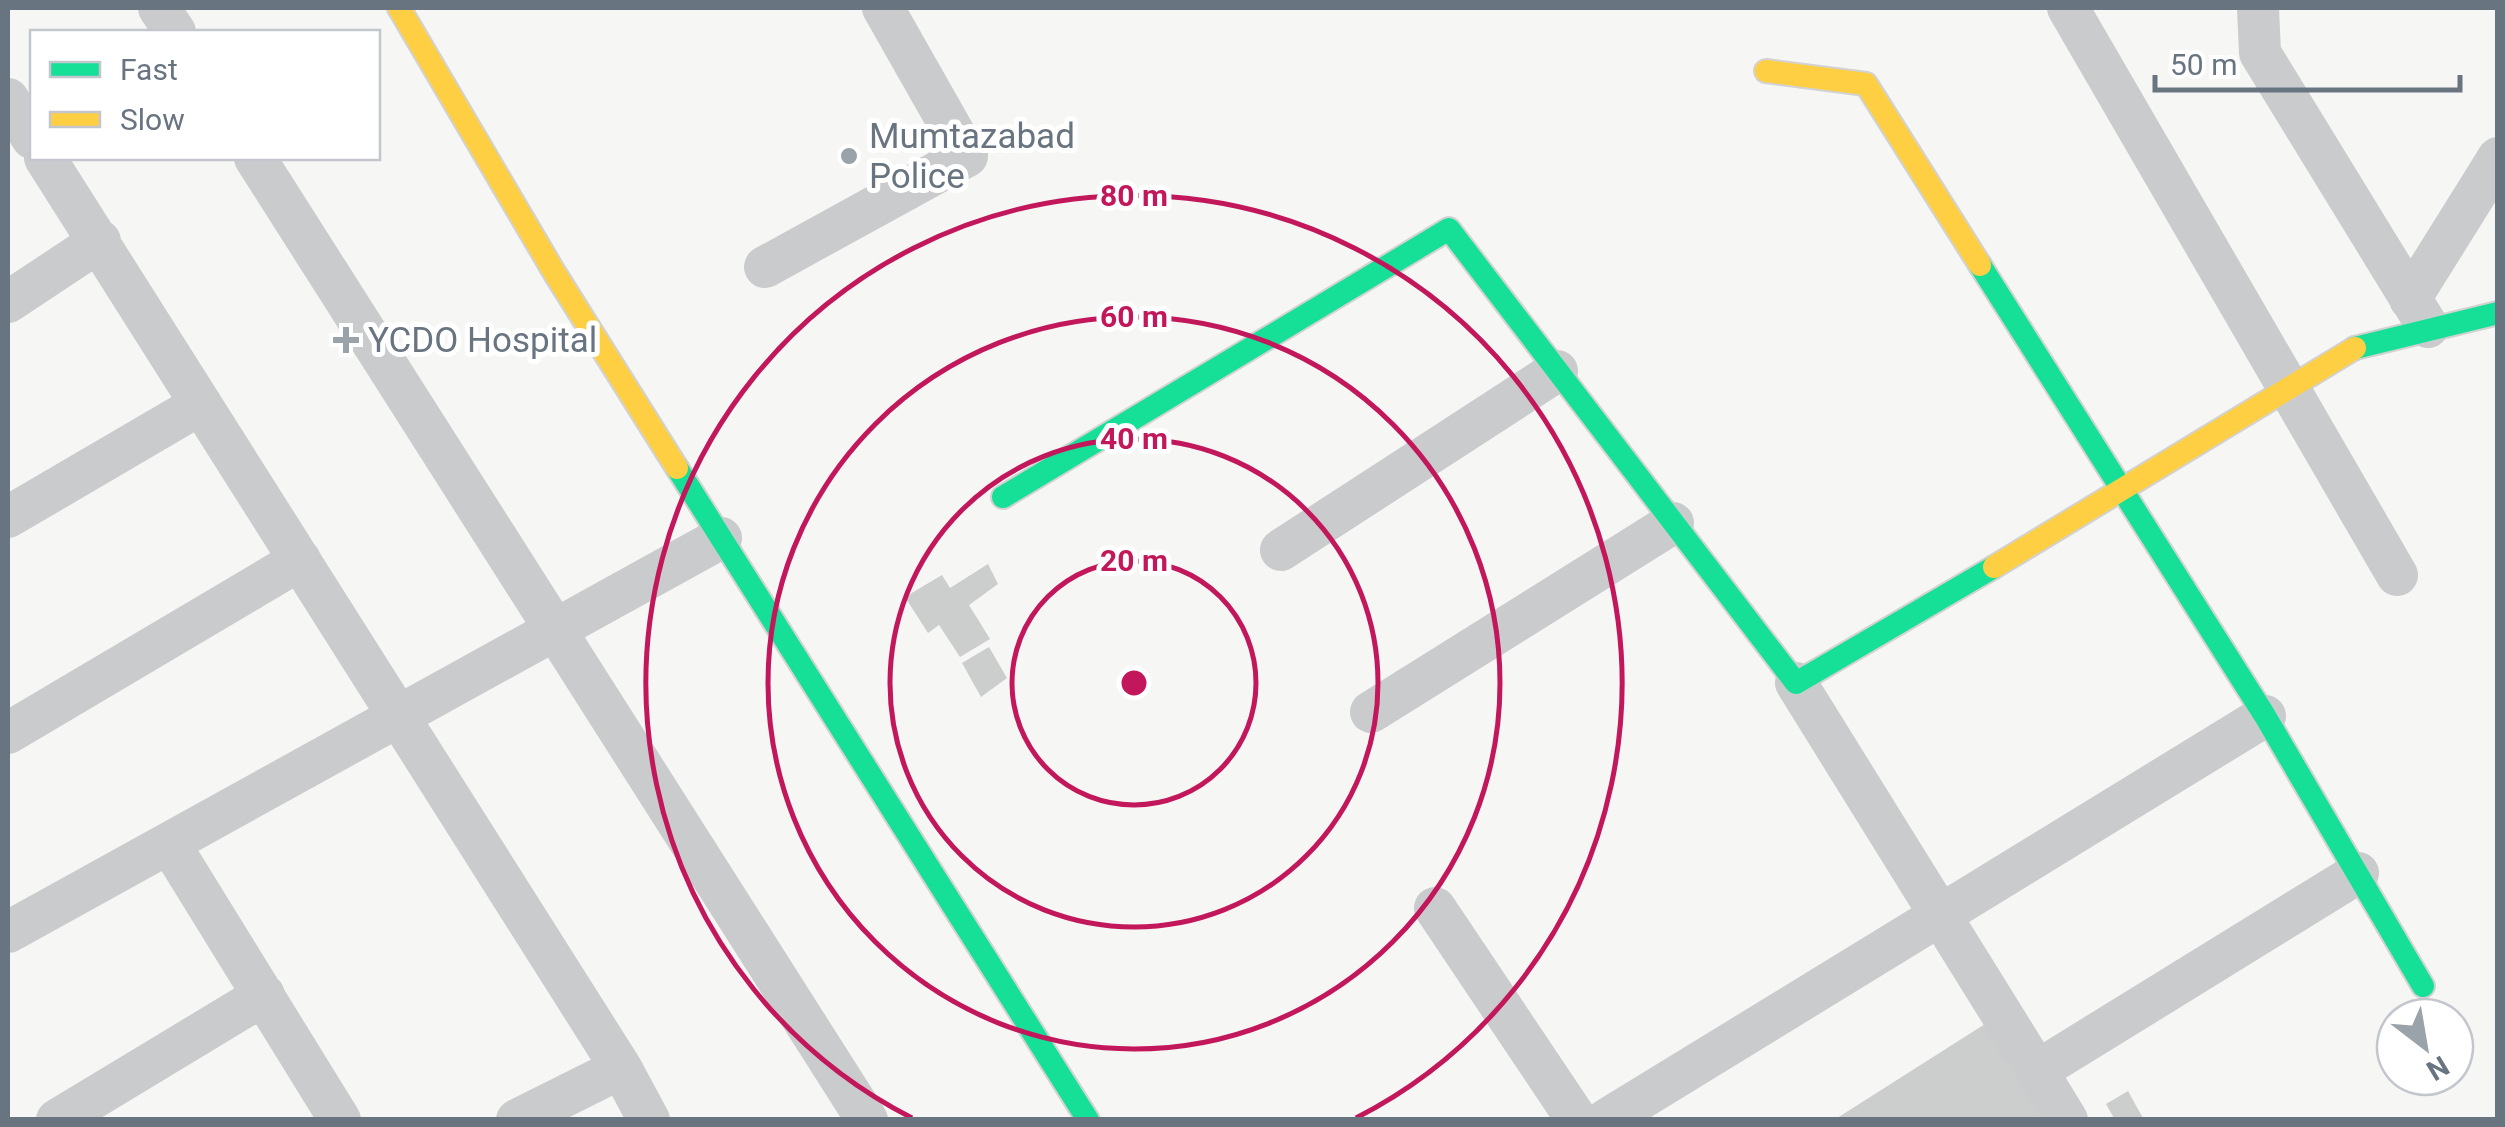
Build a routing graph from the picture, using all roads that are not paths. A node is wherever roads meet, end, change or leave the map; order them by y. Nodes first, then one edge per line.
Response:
1 (160, 8) edge
2 (400, 8) edge
3 (883, 8) edge
4 (2068, 8) edge
5 (2258, 8) edge
6 (174, 30) edge
7 (1766, 71) dead end
8 (8, 99) edge
9 (30, 135) edge
10 (2498, 158) edge
11 (47, 160) edge
12 (256, 160) edge
13 (100, 241) junction
14 (764, 267) dead end
15 (8, 302) edge
16 (2419, 313) junction
17 (2498, 313) edge
18 (1557, 371) junction
19 (2290, 390) junction
20 (201, 404) junction
21 (2124, 490) junction
22 (1002, 498) dead end
23 (8, 517) edge
24 (1673, 522) junction
25 (721, 538) junction
26 (1281, 550) dead end
27 (300, 560) junction
28 (2397, 575) dead end
29 (555, 630) junction
30 (1796, 683) junction
31 (1371, 712) dead end
32 (400, 716) junction
33 (2266, 716) junction
34 (8, 734) edge
35 (168, 843) junction
36 (2358, 873) junction
37 (1435, 908) dead end
38 (1940, 917) junction
39 (8, 932) edge
40 (2423, 986) dead end
41 (264, 996) junction
42 (621, 1068) junction
43 (2038, 1071) junction
44 (57, 1120) edge
45 (340, 1120) edge
46 (516, 1120) edge
47 (649, 1120) edge
48 (867, 1120) edge
49 (1088, 1120) edge
50 (1576, 1120) edge
51 (1606, 1120) edge
52 (2067, 1120) edge

1 - 6 street
2 - 25 street
3 - 14 street
4 - 19 street
5 - 16 street
7 - 21 street
8 - 9 street
10 - 16 street
11 - 13 street
12 - 29 street
13 - 15 street
13 - 20 street
16 - 17 street
16 - 19 street
18 - 22 street
18 - 24 street
18 - 26 street
19 - 21 street
19 - 28 street
20 - 23 street
20 - 27 street
21 - 30 street
21 - 33 street
24 - 30 street
24 - 31 street
25 - 29 street
25 - 49 street
27 - 32 street
27 - 34 street
29 - 32 street
29 - 48 street
30 - 38 street
32 - 35 street
32 - 42 street
33 - 36 street
33 - 38 street
35 - 39 street
35 - 41 street
36 - 40 street
36 - 43 street
37 - 50 street
38 - 43 street
38 - 51 street
41 - 44 street
41 - 45 street
42 - 46 street
42 - 47 street
43 - 52 street

